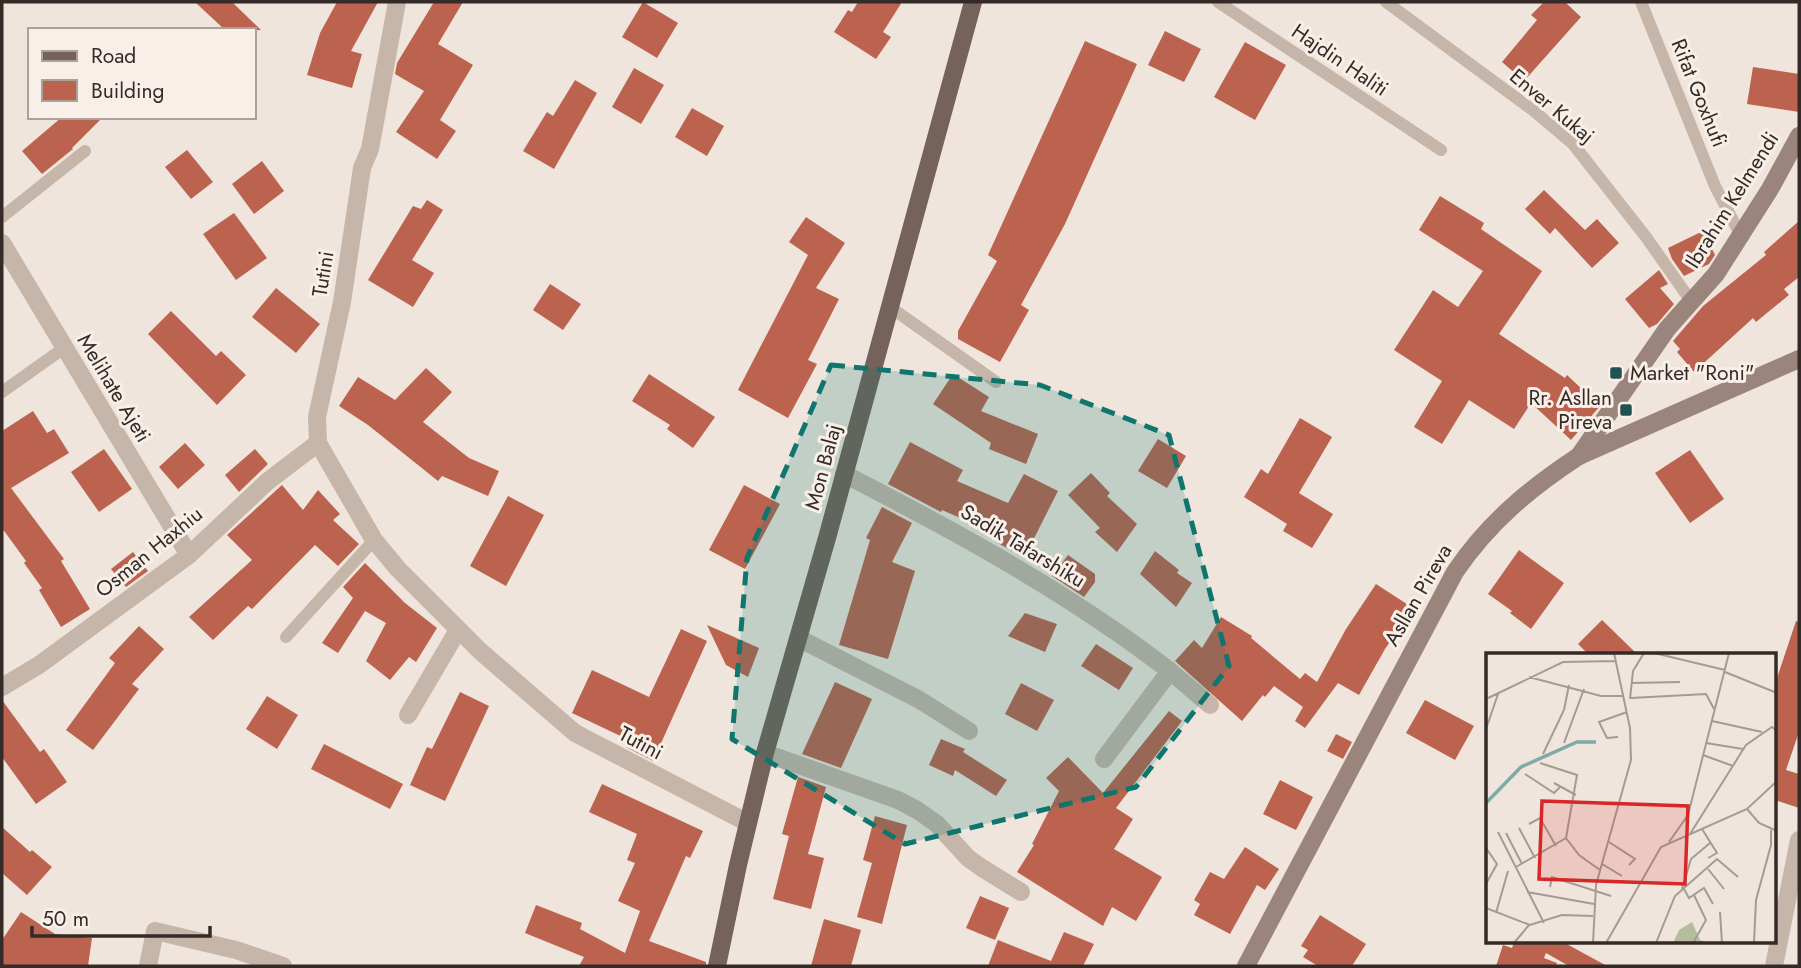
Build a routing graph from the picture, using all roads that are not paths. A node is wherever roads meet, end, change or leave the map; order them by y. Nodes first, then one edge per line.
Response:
1 (397, 2) edge
2 (973, 2) edge
3 (1218, 2) edge
4 (1385, 2) edge
5 (1641, 2) edge
6 (1799, 136) edge
7 (1441, 150) dead end
8 (85, 151) dead end
9 (2, 217) edge
10 (1741, 236) junction
11 (2, 243) edge
12 (1691, 301) junction
13 (890, 307) junction
14 (64, 348) junction
15 (1799, 359) edge
16 (996, 383) dead end
17 (2, 392) edge
18 (318, 443) junction
19 (1579, 456) junction
20 (844, 474) junction
21 (374, 540) junction
22 (189, 555) junction
23 (458, 630) junction
24 (286, 637) dead end
25 (798, 638) junction
26 (1170, 671) junction
27 (2, 687) edge
28 (1210, 705) dead end
29 (408, 715) dead end
30 (969, 731) dead end
31 (765, 753) junction
32 (1104, 759) dead end
33 (748, 823) junction
34 (1799, 840) edge
35 (1021, 892) dead end
36 (148, 966) edge
37 (283, 966) edge
38 (717, 966) edge
39 (1246, 966) edge
40 (1774, 966) edge

1 - 18 street, Tutini
2 - 13 main road, Mon Balaj
3 - 7 lane, Hajdin Haliti
4 - 12 lane, Enver Kukaj
5 - 10 lane, Rifat Goxhufi
6 - 10 street, Ibrahim Kelmendi
8 - 9 lane
10 - 12 street, Ibrahim Kelmendi
11 - 14 street, Melihate Ajeti
12 - 19 street, Ibrahim Kelmendi
13 - 16 lane
13 - 20 main road, Mon Balaj
14 - 17 lane
14 - 22 street, Melihate Ajeti
15 - 19 street, Asllan Pireva
18 - 21 street, Tutini
18 - 22 street, Osman Haxhiu
19 - 39 street, Asllan Pireva
20 - 25 main road, Mon Balaj
20 - 26 street, Sadik Tafarshiku
21 - 23 street, Tutini
21 - 24 lane
22 - 27 street, Osman Haxhiu
23 - 29 street
23 - 33 street, Tutini
25 - 30 street
25 - 31 main road, Mon Balaj
26 - 28 street, Sadik Tafarshiku
26 - 32 street
31 - 33 main road, Mon Balaj
31 - 35 street
33 - 38 main road, Mon Balaj
34 - 40 street
36 - 37 street

